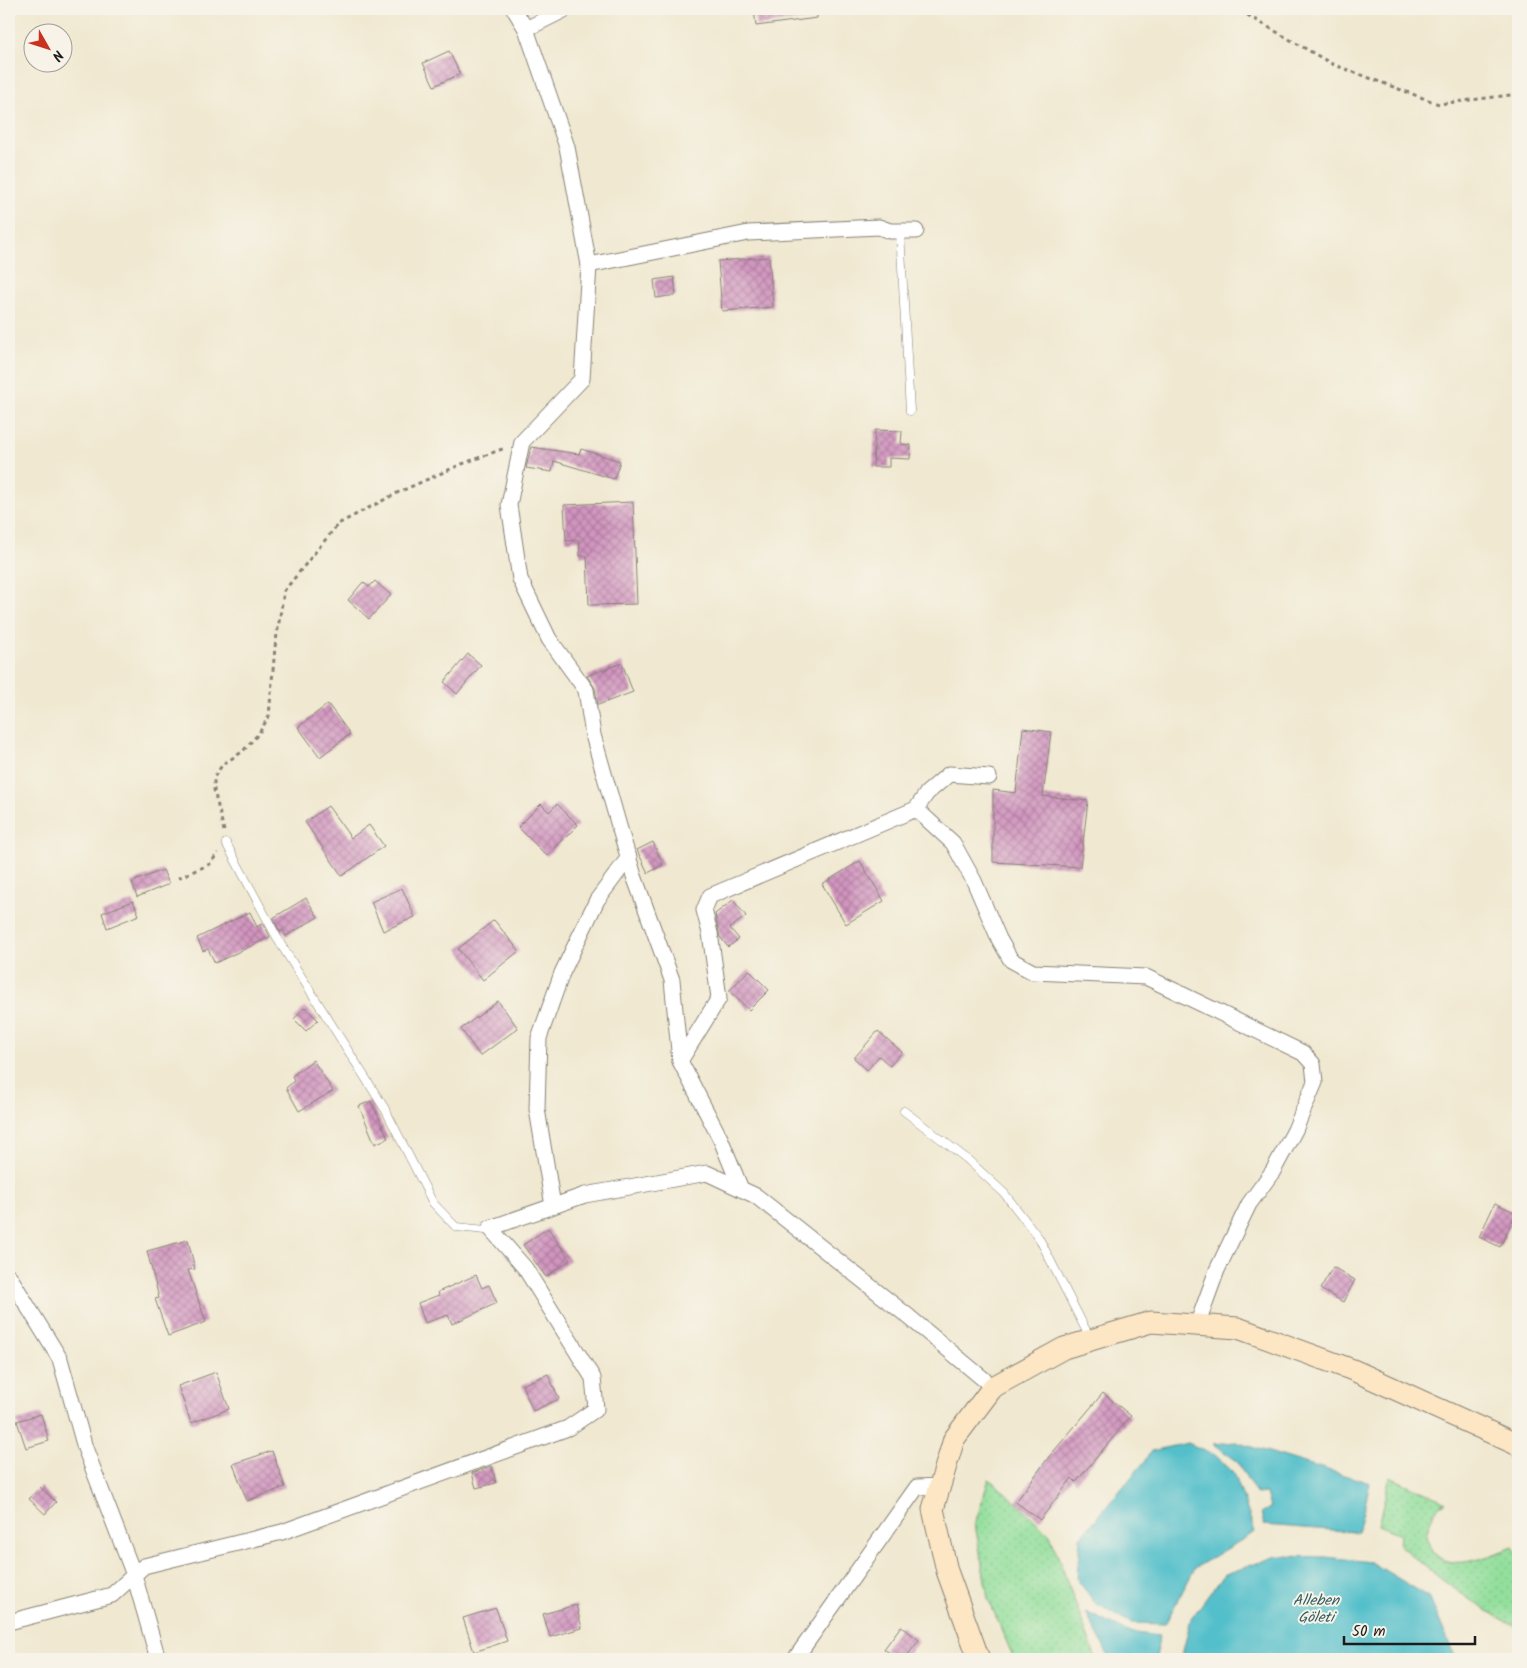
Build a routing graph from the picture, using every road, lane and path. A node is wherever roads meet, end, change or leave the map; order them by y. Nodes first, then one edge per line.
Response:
1 (514, 9) edge
2 (566, 9) edge
3 (1243, 9) edge
4 (526, 29) junction
5 (1518, 94) edge
6 (900, 231) junction
7 (916, 231) dead end
8 (589, 264) junction
9 (910, 411) dead end
10 (522, 442) junction
11 (989, 777) dead end
12 (916, 809) junction
13 (226, 843) junction
14 (628, 857) junction
15 (178, 878) dead end
16 (680, 1061) junction
17 (904, 1110) dead end
18 (741, 1189) junction
19 (553, 1206) junction
20 (490, 1228) junction
21 (9, 1276) edge
22 (1197, 1325) junction
23 (1091, 1340) junction
24 (994, 1387) junction
25 (1518, 1445) edge
26 (941, 1486) junction
27 (134, 1575) junction
28 (9, 1622) edge
29 (158, 1659) edge
30 (795, 1659) edge
31 (979, 1659) edge

1 - 4 street
2 - 4 street
3 - 5 path
4 - 8 street
6 - 7 street
6 - 8 street
6 - 9 lane
8 - 10 street
10 - 13 path
10 - 14 street
11 - 12 street
12 - 16 street
12 - 22 street
13 - 15 path
13 - 20 lane
14 - 16 street
14 - 19 street
16 - 18 street
17 - 23 lane
18 - 19 street
18 - 24 street
19 - 20 street
20 - 27 street
21 - 27 street
22 - 23 street
22 - 25 street
23 - 24 street
24 - 26 street
26 - 30 street
26 - 31 street
27 - 28 street
27 - 29 street

